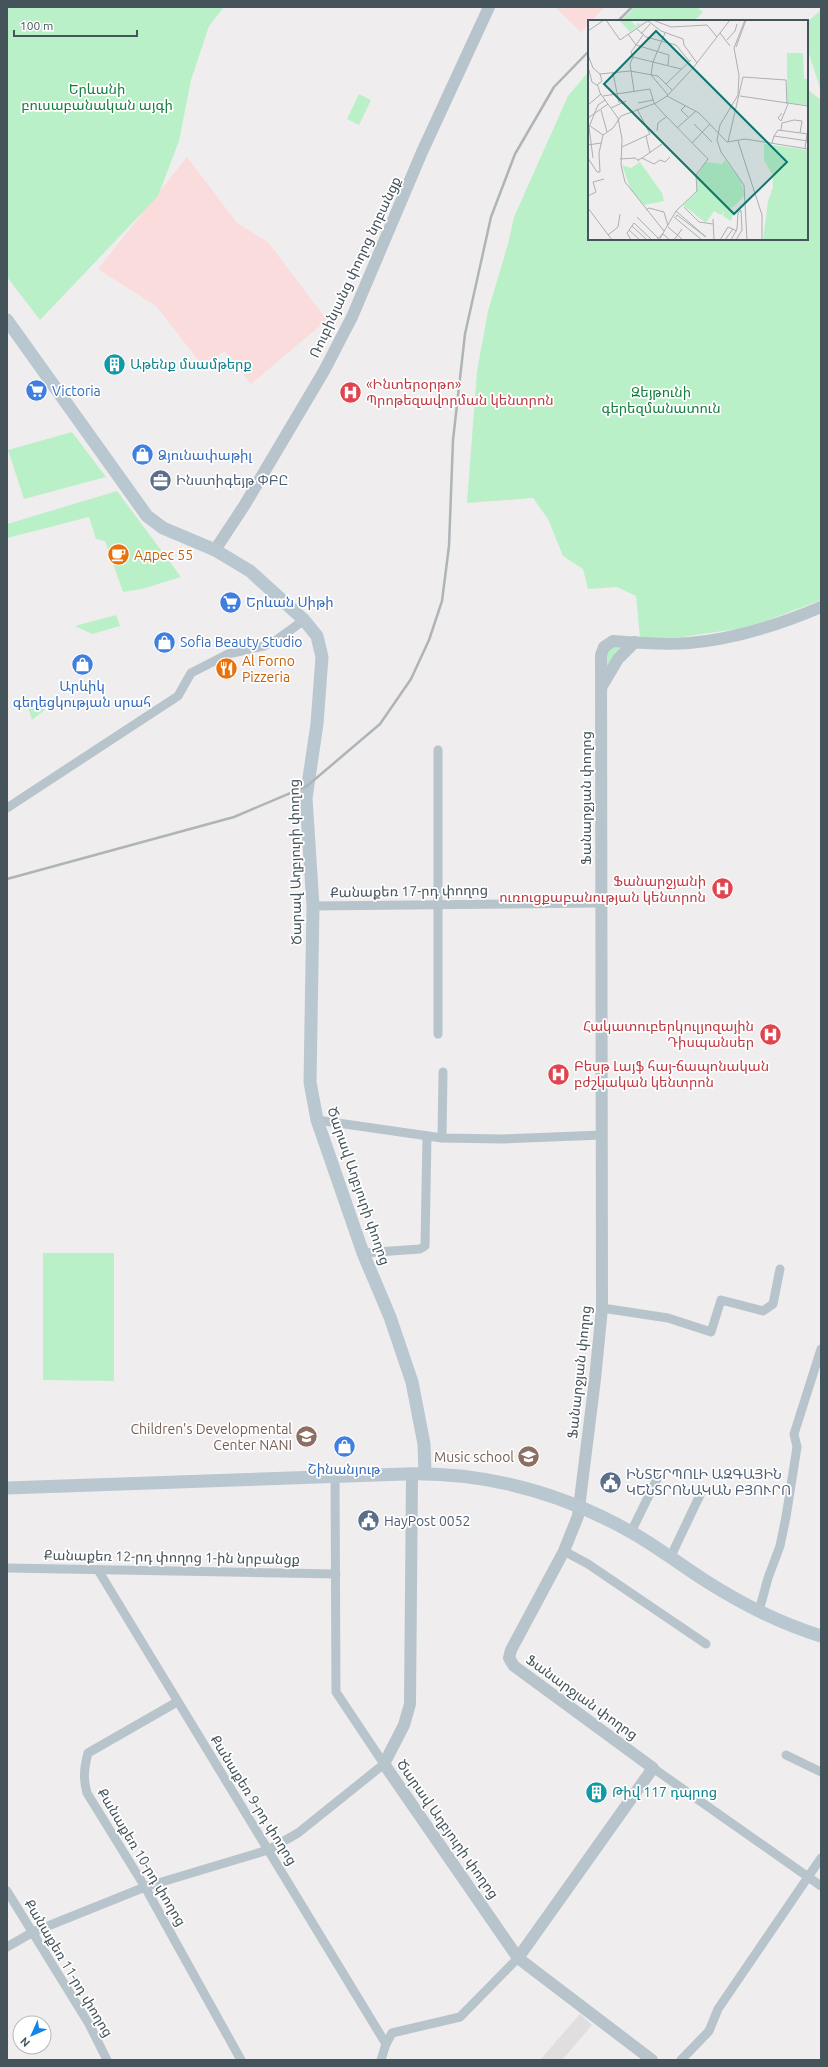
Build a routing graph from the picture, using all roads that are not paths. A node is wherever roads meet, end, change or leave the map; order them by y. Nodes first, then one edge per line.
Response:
1 (489, 7) edge
2 (7, 320) edge
3 (215, 550) junction
4 (821, 607) edge
5 (304, 620) junction
6 (635, 642) junction
7 (602, 686) junction
8 (438, 750) dead end
9 (7, 808) edge
10 (600, 903) junction
11 (438, 904) junction
12 (313, 906) junction
13 (438, 1034) dead end
14 (443, 1072) dead end
15 (317, 1120) junction
16 (602, 1135) junction
17 (427, 1136) junction
18 (442, 1138) junction
19 (364, 1253) junction
20 (780, 1269) dead end
21 (602, 1308) junction
22 (821, 1349) edge
23 (418, 1473) junction
24 (335, 1475) junction
25 (658, 1478) dead end
26 (7, 1488) edge
27 (700, 1495) dead end
28 (580, 1506) junction
29 (632, 1532) junction
30 (564, 1551) junction
31 (670, 1558) junction
32 (7, 1568) edge
33 (98, 1570) junction
34 (336, 1574) junction
35 (759, 1611) junction
36 (821, 1636) edge
37 (706, 1644) dead end
38 (177, 1702) junction
39 (786, 1755) dead end
40 (384, 1764) junction
41 (653, 1768) junction
42 (821, 1772) edge
43 (268, 1850) junction
44 (821, 1858) edge
45 (809, 1876) junction
46 (821, 1886) edge
47 (146, 1887) junction
48 (7, 1891) edge
49 (33, 1932) junction
50 (7, 1947) edge
51 (518, 1958) junction
52 (386, 2044) junction
53 (107, 2060) edge
54 (241, 2060) edge
55 (381, 2060) edge
56 (652, 2060) edge
57 (681, 2060) edge

1 - 3 street, Ռուբինյանց փողոց նրբանցք
2 - 3 main road, Ծարավ Աղբյուրի փողոց
3 - 5 main road, Ծարավ Աղբյուրի փողոց
4 - 6 street, Ֆանարջյան փողոց
5 - 9 street
5 - 12 main road, Ծարավ Աղբյուրի փողոց
6 - 7 street
6 - 7 street, Ֆանարջյան փողոց
7 - 10 street, Ֆանարջյան փողոց
8 - 11 street
10 - 11 street, Քանաքեռ 17-րդ փողոց
10 - 16 street, Ֆանարջյան փողոց
11 - 12 street, Քանաքեռ 17-րդ փողոց
11 - 13 street
12 - 15 main road, Ծարավ Աղբյուրի փողոց
14 - 18 street
15 - 17 street
15 - 19 main road, Ծարավ Աղբյուրի փողոց
16 - 18 street
16 - 21 street, Ֆանարջյան փողոց
17 - 18 street
17 - 19 street
19 - 23 main road, Ծարավ Աղբյուրի փողոց
20 - 21 street
21 - 28 street, Ֆանարջյան փողոց
22 - 35 street
23 - 24 main road
23 - 28 main road
23 - 40 street, Ծարավ Աղբյուրի փողոց
24 - 26 main road
24 - 34 street
25 - 29 street
27 - 31 street
28 - 29 main road
28 - 30 street, Ֆանարջյան փողոց
29 - 31 main road
30 - 37 street
30 - 41 street, Ֆանարջյան փողոց
31 - 35 main road
32 - 33 street, Քանաքեռ 12-րդ փողոց 1-ին նրբանցք
33 - 34 street, Քանաքեռ 12-րդ փողոց 1-ին նրբանցք
33 - 38 street, Քանաքեռ 9-րդ փողոց
34 - 40 street
35 - 36 main road
38 - 43 street, Քանաքեռ 9-րդ փողոց
38 - 47 street, Քանաքեռ 10-րդ փողոց
39 - 42 street
40 - 43 street
40 - 51 street, Ծարավ Աղբյուրի փողոց
41 - 45 street, Ֆանարջյան փողոց
41 - 51 street
43 - 47 street
43 - 52 street, Քանաքեռ 9-րդ փողոց
44 - 45 street
45 - 46 street, Ֆանարջյան փողոց
45 - 57 street
47 - 49 street
47 - 54 street, Քանաքեռ 10-րդ փողոց
48 - 49 street, Քանաքեռ 11-րդ փողոց
49 - 50 street
49 - 53 street, Քանաքեռ 11-րդ փողոց
51 - 52 street
51 - 56 street, Ծարավ Աղբյուրի փողոց
52 - 55 street

